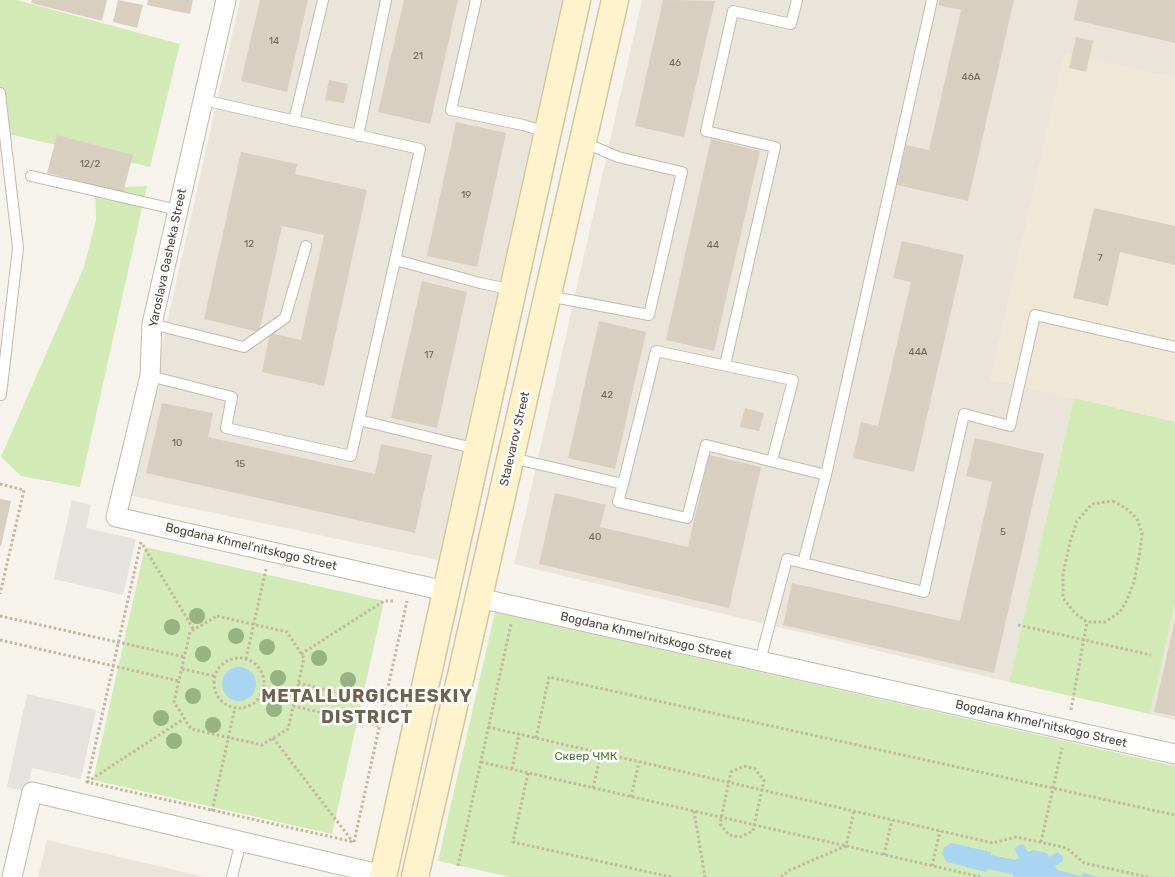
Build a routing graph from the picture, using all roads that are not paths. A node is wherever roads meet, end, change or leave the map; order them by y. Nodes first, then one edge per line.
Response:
1 (226, 0) edge
2 (323, 0) edge
3 (386, 0) edge
4 (476, 0) edge
5 (577, 0) edge
6 (614, 0) edge
7 (797, 0) edge
8 (932, 0) edge
9 (0, 93) edge
10 (203, 100) junction
11 (294, 121) junction
12 (548, 132) junction
13 (358, 136) junction
14 (582, 142) junction
15 (31, 176) dead end
16 (178, 210) junction
17 (306, 246) dead end
18 (396, 260) junction
19 (513, 290) junction
20 (548, 296) junction
21 (152, 324) junction
22 (1175, 347) edge
23 (725, 365) junction
24 (150, 376) junction
25 (1, 395) edge
26 (359, 420) junction
27 (478, 449) junction
28 (511, 458) junction
29 (772, 462) junction
30 (826, 475) junction
31 (623, 484) junction
32 (116, 517) joint
33 (804, 563) junction
34 (446, 591) junction
35 (479, 598) junction
36 (760, 661) junction
37 (1175, 754) edge
38 (241, 841) junction
39 (386, 876) edge
40 (12, 877) edge
41 (232, 877) edge
42 (415, 877) edge

1 - 10 street, Yaroslava Gasheka Street
2 - 11 lane
3 - 13 lane
4 - 12 lane
5 - 12 main road
6 - 14 main road, Stalevarov Street
7 - 23 lane
8 - 30 lane
9 - 25 lane
10 - 11 lane
10 - 16 street, Yaroslava Gasheka Street
11 - 13 lane
12 - 19 main road
13 - 18 lane
14 - 20 main road, Stalevarov Street
14 - 20 lane
15 - 16 lane
16 - 21 street, Yaroslava Gasheka Street
17 - 21 lane
18 - 19 lane
18 - 26 lane
19 - 27 main road
20 - 28 main road, Stalevarov Street
21 - 24 street, Yaroslava Gasheka Street
22 - 33 lane
23 - 29 lane
23 - 31 lane
24 - 26 lane
24 - 32 street, Yaroslava Gasheka Street
26 - 27 lane
27 - 34 main road
28 - 31 lane
28 - 35 main road, Stalevarov Street
29 - 30 lane
29 - 31 lane
30 - 33 lane
32 - 34 street, Bogdana Khmel'nitskogo Street
33 - 36 lane
34 - 35 main road, Bogdana Khmel'nitskogo Street
34 - 39 main road
35 - 36 street, Bogdana Khmel'nitskogo Street
35 - 42 main road, Stalevarov Street
36 - 37 street, Bogdana Khmel'nitskogo Street
38 - 39 street
38 - 40 street
38 - 41 lane

